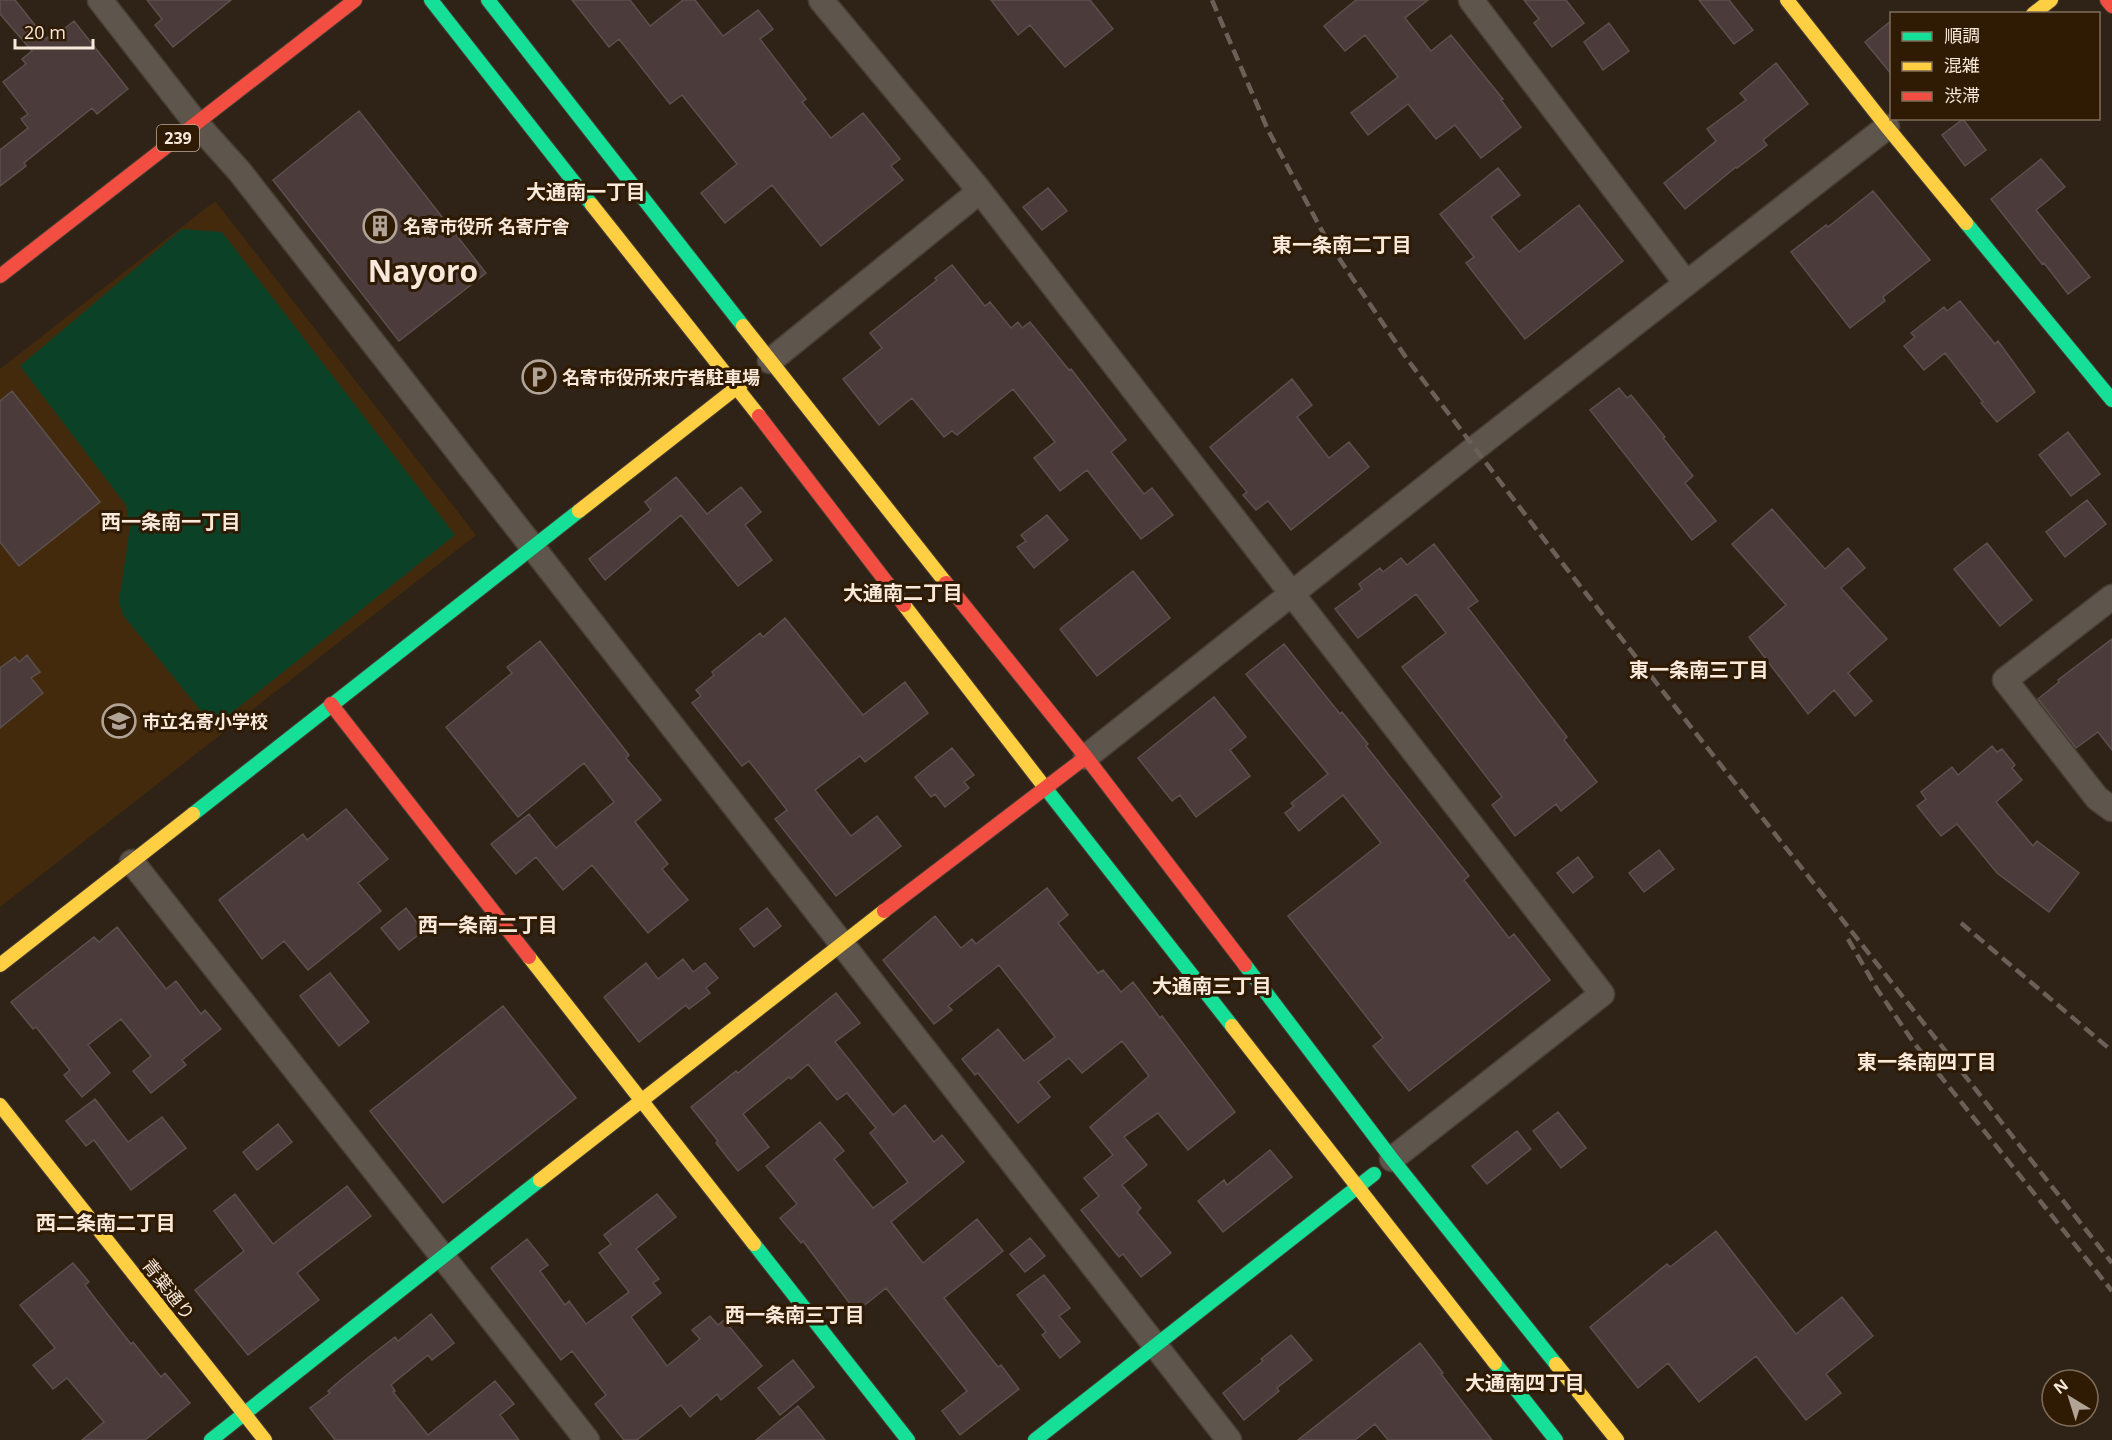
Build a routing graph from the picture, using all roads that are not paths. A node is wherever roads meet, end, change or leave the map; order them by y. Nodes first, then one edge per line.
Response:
1 (100, 0) edge
2 (355, 0) edge
3 (431, 0) edge
4 (488, 0) edge
5 (821, 0) edge
6 (1472, 0) edge
7 (1787, 0) edge
8 (2050, 0) edge
9 (2107, 0) edge
10 (2112, 6) edge
11 (2035, 12) edge
12 (196, 123) junction
13 (1892, 123) edge
14 (980, 191) junction
15 (0, 276) edge
16 (1686, 283) junction
17 (770, 362) junction
18 (737, 388) junction
19 (2112, 399) edge
20 (532, 548) junction
21 (1291, 595) junction
22 (2112, 597) edge
23 (331, 705) junction
24 (1086, 757) junction
25 (1046, 788) junction
26 (2112, 809) edge
27 (132, 862) junction
28 (840, 944) junction
29 (0, 965) edge
30 (643, 1100) junction
31 (0, 1105) edge
32 (1392, 1160) junction
33 (1357, 1187) junction
34 (443, 1259) junction
35 (1155, 1346) junction
36 (245, 1414) junction
37 (211, 1440) edge
38 (266, 1440) edge
39 (586, 1440) edge
40 (908, 1440) edge
41 (1035, 1440) edge
42 (1229, 1440) edge
43 (1556, 1440) edge
44 (1617, 1440) edge

1 - 12 street
2 - 12 main road, 239
3 - 18 main road
4 - 17 main road
5 - 14 street
6 - 16 street
7 - 13 main road
8 - 11 main road
9 - 10 main road
12 - 15 main road, 239
12 - 20 street
13 - 16 street
13 - 19 main road
14 - 17 street
14 - 21 street
16 - 21 street
17 - 18 main road
17 - 24 main road
18 - 20 main road
18 - 25 main road
20 - 23 main road
20 - 28 street
21 - 24 street
21 - 32 street
22 - 26 street
23 - 27 main road
23 - 30 main road
24 - 25 main road
24 - 32 main road
25 - 28 main road
25 - 33 main road
27 - 29 main road
27 - 34 street
28 - 30 main road
28 - 35 street
30 - 34 main road
30 - 40 main road
31 - 36 main road, 青葉通り
32 - 33 main road
32 - 44 main road
33 - 35 main road
33 - 43 main road
34 - 36 main road
34 - 39 street
35 - 41 main road
35 - 42 street
36 - 37 main road
36 - 38 main road, 青葉通り

